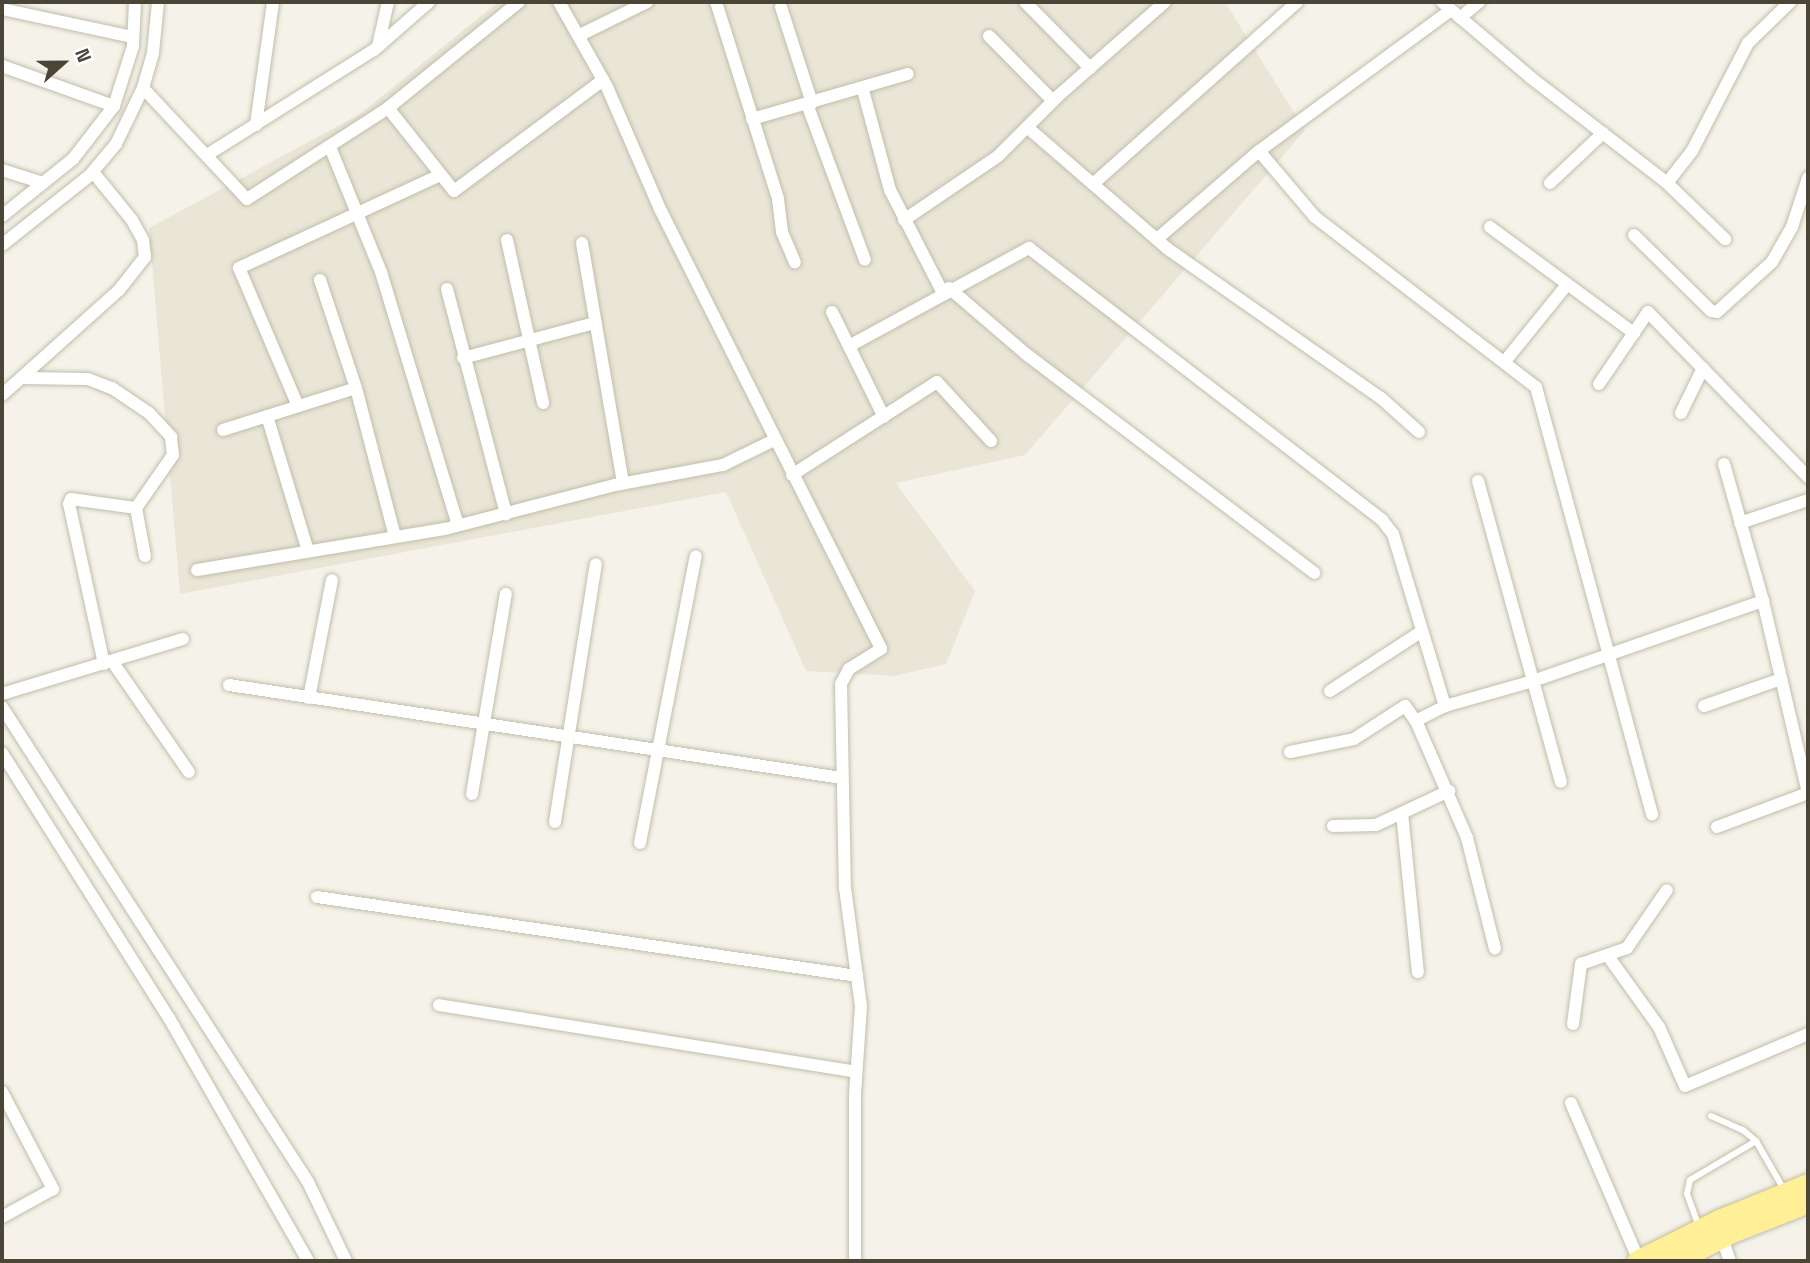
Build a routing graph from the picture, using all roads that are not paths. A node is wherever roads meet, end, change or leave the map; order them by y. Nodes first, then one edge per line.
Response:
1 (135, 2) edge
2 (158, 2) edge
3 (273, 2) edge
4 (388, 2) edge
5 (429, 2) edge
6 (519, 2) edge
7 (559, 2) edge
8 (647, 2) edge
9 (716, 2) edge
10 (1165, 2) edge
11 (1297, 2) edge
12 (1479, 2) edge
13 (1790, 2) edge
14 (1028, 3) edge
15 (781, 7) dead end
16 (24, 8) edge
17 (2, 9) edge
18 (1451, 10) edge
19 (580, 36) junction
20 (989, 36) dead end
21 (133, 37) junction
22 (378, 47) junction
23 (2, 66) edge
24 (1090, 68) junction
25 (908, 74) dead end
26 (603, 80) junction
27 (143, 88) junction
28 (863, 90) junction
29 (1053, 101) junction
30 (810, 103) junction
31 (114, 106) junction
32 (388, 108) junction
33 (752, 119) junction
34 (256, 125) junction
35 (1027, 127) junction
36 (1604, 133) junction
37 (330, 147) junction
38 (1259, 151) junction
39 (207, 155) junction
40 (2, 170) edge
41 (93, 172) junction
42 (440, 175) junction
43 (1808, 178) edge
44 (43, 183) junction
45 (1550, 183) dead end
46 (1668, 183) junction
47 (1093, 184) junction
48 (357, 210) junction
49 (2, 216) edge
50 (904, 220) junction
51 (1490, 227) dead end
52 (1634, 235) dead end
53 (1157, 239) junction
54 (1725, 239) dead end
55 (507, 240) dead end
56 (582, 243) dead end
57 (2, 245) edge
58 (865, 260) dead end
59 (795, 262) dead end
60 (320, 280) dead end
61 (1566, 286) junction
62 (447, 289) dead end
63 (946, 290) junction
64 (832, 312) dead end
65 (595, 323) junction
66 (1634, 333) junction
67 (527, 341) junction
68 (851, 345) junction
69 (463, 358) junction
70 (1506, 360) junction
71 (1703, 368) junction
72 (20, 378) junction
73 (1599, 384) dead end
74 (356, 388) junction
75 (2, 395) edge
76 (543, 403) dead end
77 (298, 406) junction
78 (1681, 413) dead end
79 (267, 416) junction
80 (884, 416) junction
81 (223, 430) dead end
82 (1419, 432) dead end
83 (774, 440) junction
84 (991, 441) dead end
85 (1724, 464) dead end
86 (792, 475) junction
87 (1808, 477) edge
88 (1478, 481) dead end
89 (622, 484) junction
90 (1808, 500) edge
91 (136, 508) junction
92 (506, 514) junction
93 (1740, 523) junction
94 (458, 525) junction
95 (395, 537) junction
96 (308, 551) junction
97 (145, 556) dead end
98 (696, 556) dead end
99 (596, 564) dead end
100 (197, 570) dead end
101 (1314, 573) dead end
102 (332, 580) dead end
103 (506, 594) dead end
104 (1763, 601) junction
105 (1422, 631) junction
106 (183, 639) dead end
107 (1610, 654) junction
108 (108, 663) junction
109 (1781, 679) junction
110 (1530, 682) junction
111 (229, 685) dead end
112 (1330, 691) dead end
113 (2, 694) edge
114 (309, 698) junction
115 (1445, 706) junction
116 (1704, 706) dead end
117 (2, 707) edge
118 (1416, 721) junction
119 (483, 725) junction
120 (567, 738) junction
121 (658, 751) junction
122 (1290, 752) dead end
123 (2, 753) edge
124 (188, 772) dead end
125 (842, 778) junction
126 (1560, 782) dead end
127 (1449, 791) junction
128 (472, 793) dead end
129 (1808, 793) edge
130 (1402, 813) junction
131 (1652, 815) dead end
132 (555, 822) dead end
133 (1333, 826) dead end
134 (1717, 827) dead end
135 (640, 843) dead end
136 (1667, 890) dead end
137 (317, 897) dead end
138 (1494, 949) dead end
139 (1608, 956) junction
140 (1418, 972) dead end
141 (857, 976) junction
142 (439, 1006) dead end
143 (1573, 1024) dead end
144 (1808, 1034) edge
145 (856, 1072) junction
146 (2, 1092) edge
147 (1571, 1103) dead end
148 (1711, 1116) dead end
149 (1756, 1141) junction
150 (1808, 1184) edge
151 (1786, 1193) junction
152 (1808, 1202) edge
153 (2, 1217) edge
154 (1713, 1229) junction
155 (308, 1261) edge
156 (346, 1261) edge
157 (855, 1261) edge
158 (1638, 1261) edge
159 (1676, 1261) edge
160 (1730, 1261) edge

1 - 21 street
2 - 27 street
3 - 34 street
4 - 22 street
5 - 22 street
6 - 32 street
7 - 19 street
8 - 19 street
9 - 33 street
10 - 24 street
11 - 47 street
12 - 18 street
13 - 46 street
14 - 24 street
15 - 30 street
16 - 17 street
16 - 21 street
18 - 36 street
18 - 38 street
19 - 26 street
20 - 29 street
21 - 31 street
22 - 34 street
23 - 31 street
24 - 29 street
25 - 28 street
26 - 42 street
26 - 83 street
27 - 39 street
27 - 41 street
28 - 30 street
28 - 50 street
29 - 35 street
30 - 33 street
30 - 58 street
31 - 44 street
32 - 37 street
32 - 42 street
33 - 59 street
34 - 39 street
35 - 47 street
35 - 50 street
36 - 45 street
36 - 46 street
37 - 39 street
37 - 48 street
38 - 53 street
38 - 70 street
40 - 44 street
41 - 57 street
41 - 72 street
42 - 48 street
43 - 52 street
44 - 49 street
46 - 54 street
47 - 53 street
48 - 77 street
48 - 94 street
50 - 63 street
51 - 61 street
53 - 82 street
55 - 67 street
56 - 65 street
60 - 74 street
61 - 66 street
61 - 70 street
62 - 69 street
63 - 68 street
63 - 101 street
63 - 105 street
64 - 68 street
65 - 67 street
65 - 89 street
66 - 71 street
66 - 73 street
67 - 69 street
67 - 76 street
68 - 80 street
69 - 92 street
70 - 107 street
71 - 78 street
71 - 87 street
72 - 75 street
72 - 91 street
74 - 77 street
74 - 95 street
77 - 79 street
79 - 81 street
79 - 96 street
80 - 84 street
80 - 86 street
83 - 86 street
83 - 89 street
85 - 93 street
86 - 125 street
88 - 110 street
89 - 92 street
90 - 93 street
91 - 97 street
91 - 108 street
92 - 94 street
93 - 104 street
94 - 95 street
95 - 96 street
96 - 100 street
98 - 121 street
99 - 120 street
102 - 114 street
103 - 119 street
104 - 107 street
104 - 109 street
105 - 112 street
105 - 115 street
106 - 108 street
107 - 110 street
107 - 131 street
108 - 113 street
108 - 124 street
109 - 116 street
109 - 129 street
110 - 115 street
110 - 126 street
111 - 114 street
114 - 119 street
115 - 118 street
117 - 156 street
118 - 122 street
118 - 127 street
119 - 120 street
119 - 128 street
120 - 121 street
120 - 132 street
121 - 125 street
121 - 135 street
123 - 155 street
125 - 141 street
127 - 130 street
127 - 138 street
129 - 134 street
130 - 133 street
130 - 140 street
136 - 139 street
137 - 141 street
139 - 143 street
139 - 144 street
141 - 145 street
142 - 145 street
145 - 157 street
146 - 153 street
147 - 158 street
148 - 149 lane
149 - 151 lane
149 - 154 lane
150 - 151 main road
151 - 154 main road
152 - 154 main road
154 - 158 main road
154 - 159 main road
154 - 160 street

